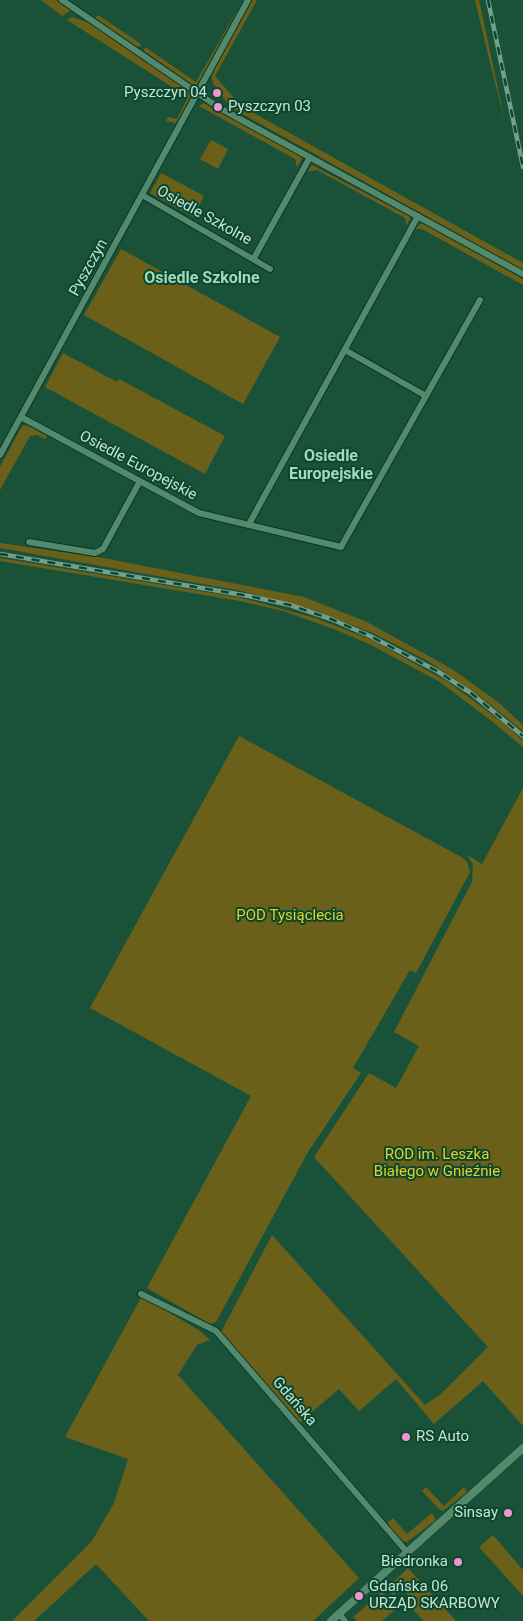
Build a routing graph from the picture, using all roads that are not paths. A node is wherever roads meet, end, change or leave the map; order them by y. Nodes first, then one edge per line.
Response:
1 (62, 0) edge
2 (248, 0) edge
3 (199, 93) junction
4 (310, 157) junction
5 (142, 195) junction
6 (418, 216) junction
7 (254, 258) junction
8 (270, 269) dead end
9 (523, 274) edge
10 (480, 300) dead end
11 (345, 350) junction
12 (426, 396) junction
13 (21, 417) junction
14 (0, 454) edge
15 (140, 481) junction
16 (249, 524) junction
17 (29, 542) dead end
18 (141, 1294) dead end
19 (522, 1452) edge
20 (407, 1552) junction
21 (339, 1614) junction
22 (331, 1621) edge
23 (345, 1621) edge

1 - 3 street
2 - 3 street, Pyszczyn
3 - 4 street
3 - 5 street, Pyszczyn
4 - 6 street
4 - 7 street, Osiedle Szkolne
5 - 7 street, Osiedle Szkolne
5 - 13 street, Pyszczyn
6 - 9 street
6 - 11 street
7 - 8 street, Osiedle Szkolne
10 - 12 street, Osiedle Europejskie
11 - 12 street
11 - 16 street
12 - 16 street, Osiedle Europejskie
13 - 14 street, Pyszczyn
13 - 15 street, Osiedle Europejskie
15 - 16 street, Osiedle Europejskie
15 - 17 street
18 - 20 street, Gdańska
19 - 20 street
20 - 21 street
21 - 22 street
21 - 23 street

